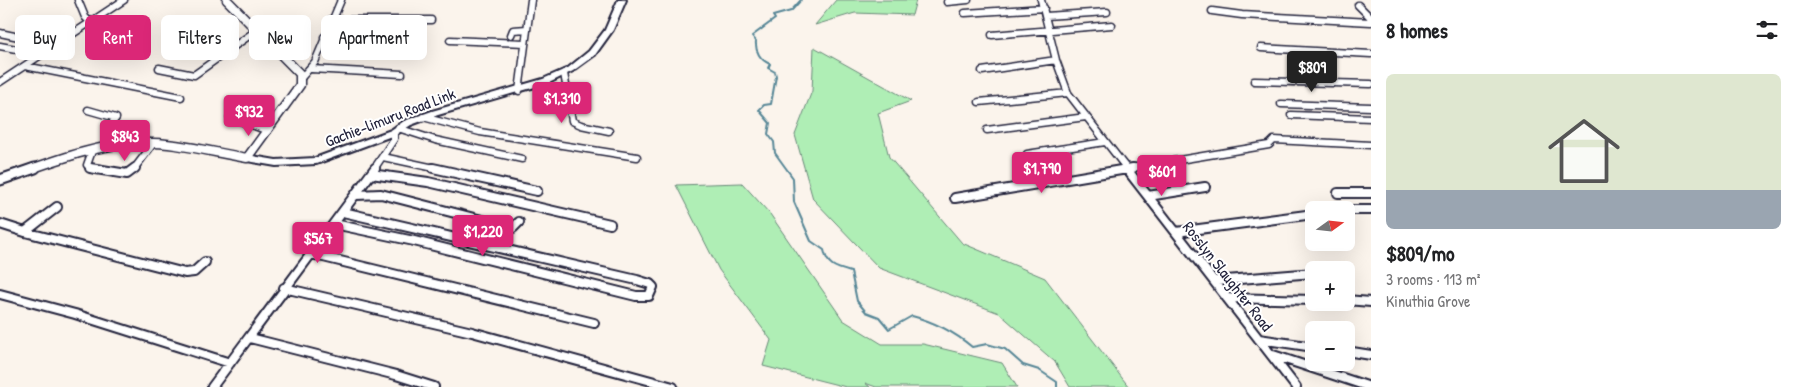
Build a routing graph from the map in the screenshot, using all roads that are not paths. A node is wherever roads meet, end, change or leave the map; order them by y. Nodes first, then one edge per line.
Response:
1 (78, 0) edge
2 (124, 0) edge
3 (227, 0) edge
4 (340, 0) edge
5 (531, 0) edge
6 (622, 0) edge
7 (968, 0) edge
8 (947, 2) dead end
9 (1358, 5) dead end
10 (1044, 8) edge
11 (1212, 11) dead end
12 (1106, 12) dead end
13 (965, 14) dead end
14 (101, 15) edge
15 (332, 15) edge
16 (85, 17) edge
17 (1371, 20) edge
18 (249, 22) edge
19 (1112, 25) dead end
20 (527, 29) junction
21 (1050, 32) junction
22 (0, 33) edge
23 (511, 35) dead end
24 (992, 35) dead end
25 (15, 36) edge
26 (249, 36) edge
27 (450, 40) dead end
28 (525, 43) junction
29 (321, 44) edge
30 (0, 46) edge
31 (1261, 48) dead end
32 (15, 49) edge
33 (1371, 54) edge
34 (34, 60) edge
35 (286, 60) edge
36 (1056, 60) junction
37 (27, 65) junction
38 (159, 68) dead end
39 (311, 69) junction
40 (982, 71) dead end
41 (564, 73) junction
42 (402, 74) dead end
43 (301, 78) junction
44 (1254, 81) dead end
45 (0, 82) edge
46 (126, 82) dead end
47 (1371, 84) edge
48 (519, 91) junction
49 (1068, 93) junction
50 (181, 96) dead end
51 (979, 102) dead end
52 (1282, 104) dead end
53 (1371, 107) edge
54 (88, 110) dead end
55 (1291, 115) dead end
56 (230, 117) dead end
57 (423, 117) junction
58 (1086, 117) junction
59 (1371, 118) edge
60 (396, 130) junction
61 (609, 130) dead end
62 (987, 130) dead end
63 (268, 131) junction
64 (1105, 142) junction
65 (126, 144) junction
66 (154, 144) junction
67 (1371, 145) edge
68 (92, 151) junction
69 (1027, 154) dead end
70 (637, 157) dead end
71 (247, 158) junction
72 (383, 158) junction
73 (522, 159) dead end
74 (1125, 169) junction
75 (371, 174) junction
76 (0, 180) edge
77 (1205, 187) dead end
78 (537, 191) dead end
79 (1338, 193) dead end
80 (1371, 193) edge
81 (356, 194) junction
82 (1148, 196) junction
83 (955, 198) dead end
84 (57, 207) dead end
85 (1355, 210) edge
86 (1371, 210) edge
87 (343, 212) junction
88 (1305, 215) edge
89 (519, 222) dead end
90 (0, 224) edge
91 (334, 224) junction
92 (610, 224) dead end
93 (25, 232) junction
94 (1176, 232) junction
95 (311, 254) junction
96 (205, 262) dead end
97 (1305, 274) edge
98 (1214, 281) junction
99 (284, 288) junction
100 (0, 294) edge
101 (1227, 298) junction
102 (1305, 300) edge
103 (1355, 301) edge
104 (1371, 302) edge
105 (594, 323) dead end
106 (250, 338) junction
107 (1259, 340) junction
108 (1305, 346) edge
109 (1355, 352) edge
110 (1273, 355) junction
111 (1371, 355) edge
112 (230, 363) junction
113 (212, 387) edge
114 (434, 387) edge
115 (673, 387) edge
116 (1296, 387) edge
117 (1370, 387) edge

1 - 16 street
2 - 14 street
3 - 18 street
4 - 15 street
5 - 20 street
6 - 41 main road, Gachie-limuru Road Link
7 - 8 street
9 - 17 street
10 - 12 street
10 - 13 street
10 - 21 street, Rosslyn Slaughter Road
11 - 17 street
19 - 21 street
20 - 23 street
20 - 28 street
21 - 24 street
21 - 36 street, Rosslyn Slaughter Road
22 - 25 street
26 - 38 street
27 - 28 street
28 - 48 street
29 - 39 street
30 - 32 street
31 - 33 street
34 - 37 street
35 - 43 street
36 - 40 street
36 - 49 street, Rosslyn Slaughter Road
37 - 45 street
37 - 46 street
37 - 50 street
39 - 42 street
39 - 43 street
41 - 48 main road, Gachie-limuru Road Link
41 - 61 street
43 - 63 street
44 - 47 street
48 - 57 main road, Gachie-limuru Road Link
49 - 51 street
49 - 58 street, Rosslyn Slaughter Road
52 - 53 street
54 - 65 street
55 - 59 street
56 - 63 street
57 - 60 main road, Gachie-limuru Road Link
57 - 70 street
58 - 62 street
58 - 64 street, Rosslyn Slaughter Road
60 - 71 main road, Gachie-limuru Road Link
60 - 72 street
60 - 73 street
63 - 71 street
64 - 69 street
64 - 74 street, Rosslyn Slaughter Road
65 - 66 street
65 - 68 street
66 - 68 street
66 - 71 street
67 - 74 street
68 - 76 street
72 - 75 street
72 - 78 street
74 - 82 street, Rosslyn Slaughter Road
74 - 83 street
75 - 81 street
75 - 92 street
77 - 82 street
79 - 80 street
81 - 87 street
81 - 89 street
82 - 94 street, Rosslyn Slaughter Road
84 - 93 street
85 - 86 street
87 - 91 street
87 - 91 street
88 - 94 street
90 - 93 street
91 - 95 street
93 - 96 street
94 - 98 street, Rosslyn Slaughter Road
95 - 99 street
95 - 105 street
97 - 98 street
98 - 101 street, Rosslyn Slaughter Road
99 - 106 street
99 - 115 street
100 - 112 street
101 - 102 street
101 - 107 street, Rosslyn Slaughter Road
103 - 104 street
106 - 112 street
106 - 114 street
107 - 108 street
107 - 110 street, Rosslyn Slaughter Road
109 - 111 street
110 - 116 street, Rosslyn Slaughter Road
110 - 117 street
112 - 113 street

